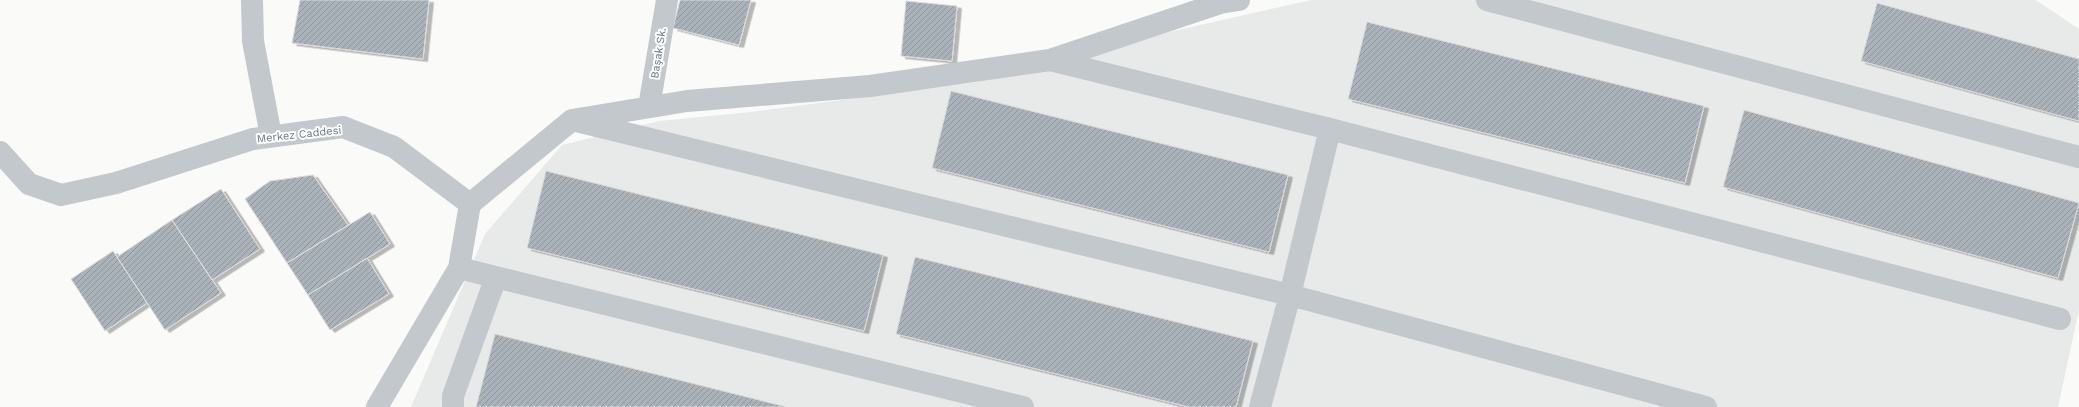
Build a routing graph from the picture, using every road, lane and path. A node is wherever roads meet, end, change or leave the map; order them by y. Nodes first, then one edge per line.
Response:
1 (252, 0) edge
2 (666, 0) edge
3 (1238, 0) edge
4 (1487, 0) edge
5 (1050, 60) junction
6 (649, 107) junction
7 (572, 120) junction
8 (1330, 129) junction
9 (271, 136) junction
10 (0, 152) edge
11 (2079, 157) edge
12 (470, 204) junction
13 (459, 268) junction
14 (496, 277) junction
15 (1290, 295) junction
16 (2060, 319) dead end
17 (377, 407) edge
18 (453, 407) edge
19 (1024, 407) edge
20 (1260, 407) edge
21 (1706, 407) edge

1 - 9 street
2 - 6 street, Başak Sk.
3 - 5 street
4 - 11 street
5 - 6 street
5 - 8 street
6 - 7 street
7 - 12 street
7 - 15 street
8 - 15 street
8 - 16 street
9 - 10 street, Merkez Caddesi
9 - 12 street, Merkez Caddesi
12 - 13 street
13 - 14 street
13 - 17 street
14 - 18 street
14 - 19 street
15 - 20 street
15 - 21 street

